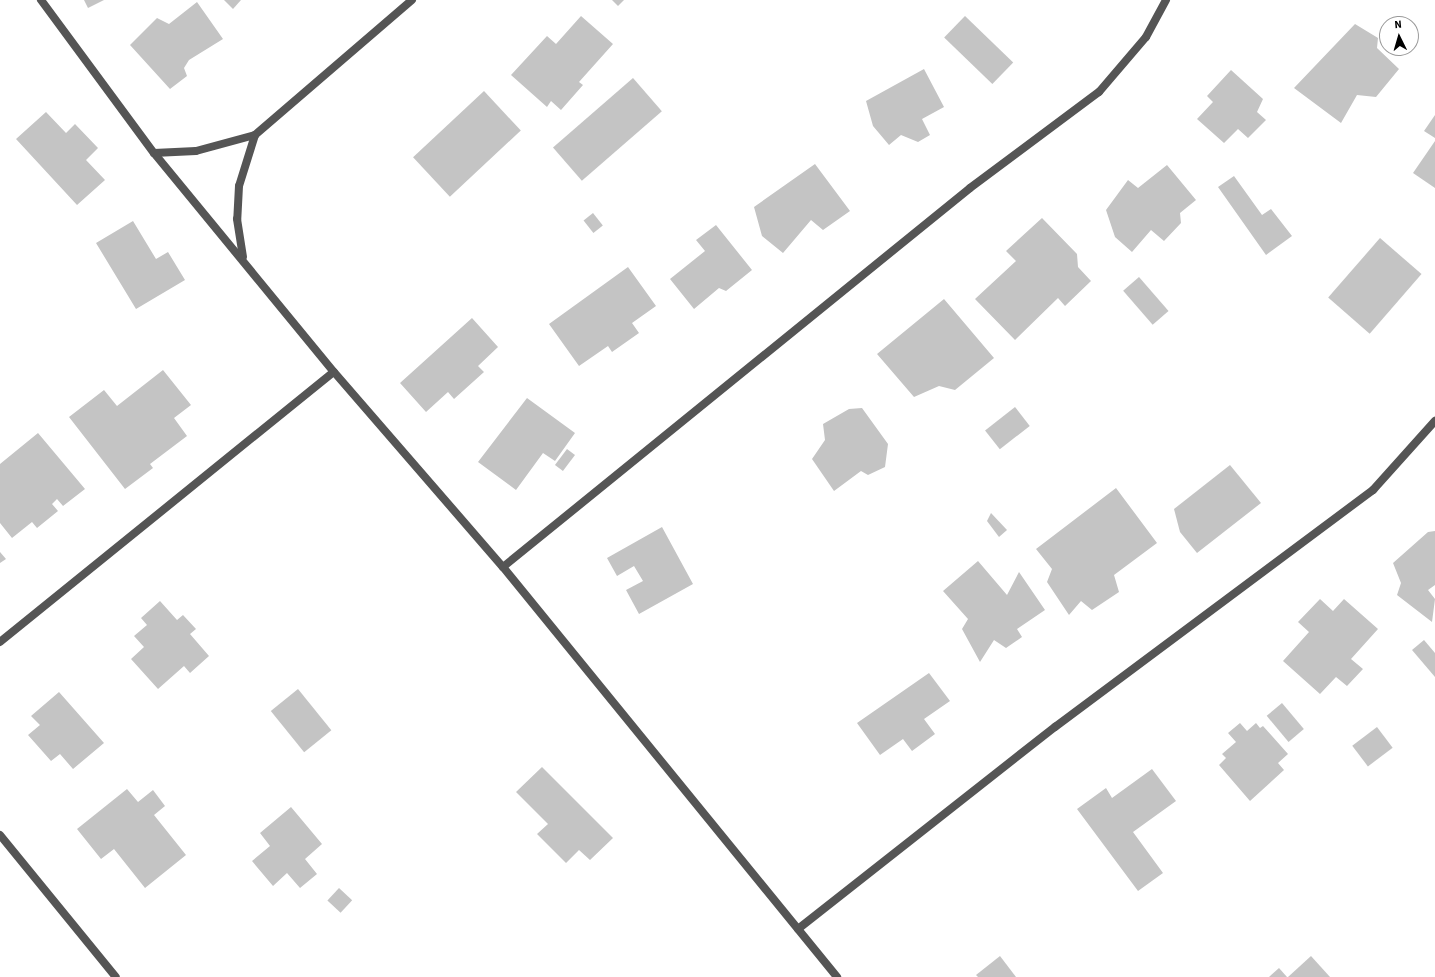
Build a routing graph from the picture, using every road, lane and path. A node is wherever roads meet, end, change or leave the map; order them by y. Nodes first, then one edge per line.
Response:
1 (41, 0) edge
2 (412, 0) edge
3 (1166, 0) edge
4 (255, 135) junction
5 (154, 153) junction
6 (243, 258) junction
7 (334, 372) junction
8 (1435, 421) edge
9 (503, 567) junction
10 (0, 642) edge
11 (0, 835) edge
12 (798, 929) junction
13 (116, 977) edge
14 (837, 977) edge

1 - 5 street
2 - 4 street
3 - 9 street
4 - 5 street
4 - 6 street
5 - 6 street
6 - 7 street
7 - 9 street
7 - 10 street
8 - 12 street
9 - 12 street
11 - 13 street
12 - 14 street

